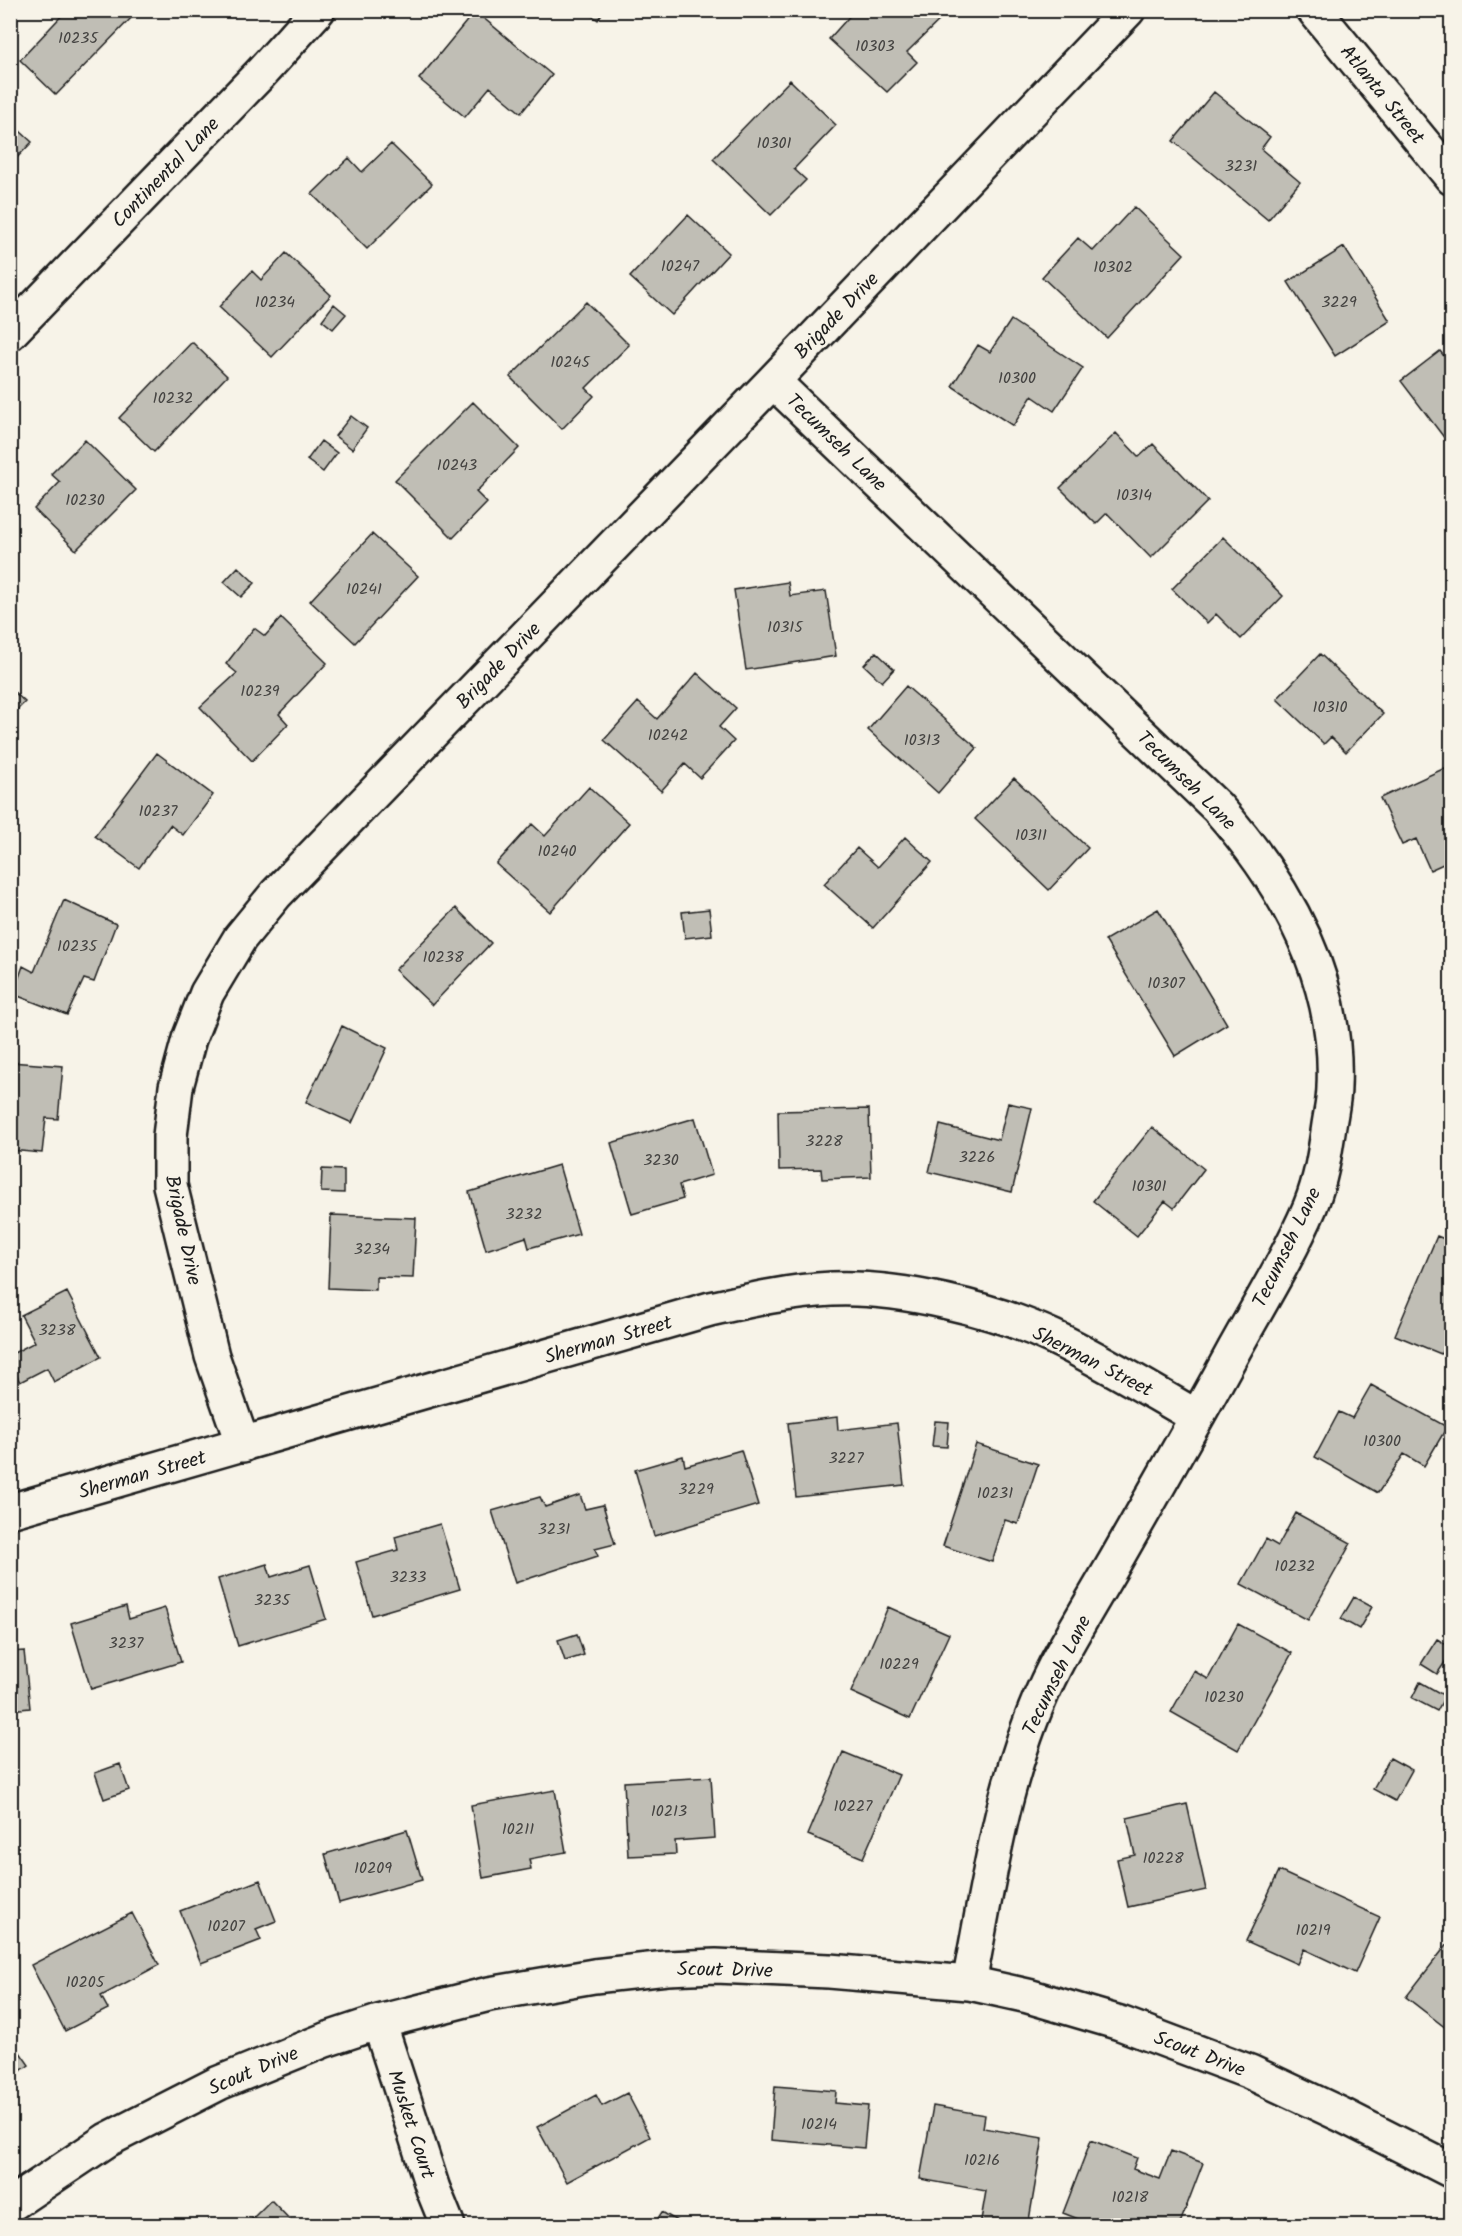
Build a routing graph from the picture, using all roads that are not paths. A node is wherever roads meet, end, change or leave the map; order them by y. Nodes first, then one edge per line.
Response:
1 (318, 10) edge
2 (1128, 10) edge
3 (1314, 10) edge
4 (1452, 178) edge
5 (10, 333) edge
6 (773, 381) junction
7 (1197, 1417) junction
8 (243, 1445) junction
9 (10, 1511) edge
10 (969, 1983) junction
11 (380, 2022) junction
12 (1452, 2171) edge
13 (10, 2205) edge
14 (448, 2226) edge

1 - 5 street, Continental Lane
2 - 6 street, Brigade Drive
3 - 4 street, Atlanta Street
6 - 7 street, Tecumseh Lane
6 - 8 street, Brigade Drive
7 - 8 street, Sherman Street
7 - 10 street, Tecumseh Lane
8 - 9 street, Sherman Street
10 - 11 street, Scout Drive
10 - 12 street, Scout Drive
11 - 13 street, Scout Drive
11 - 14 street, Musket Court

